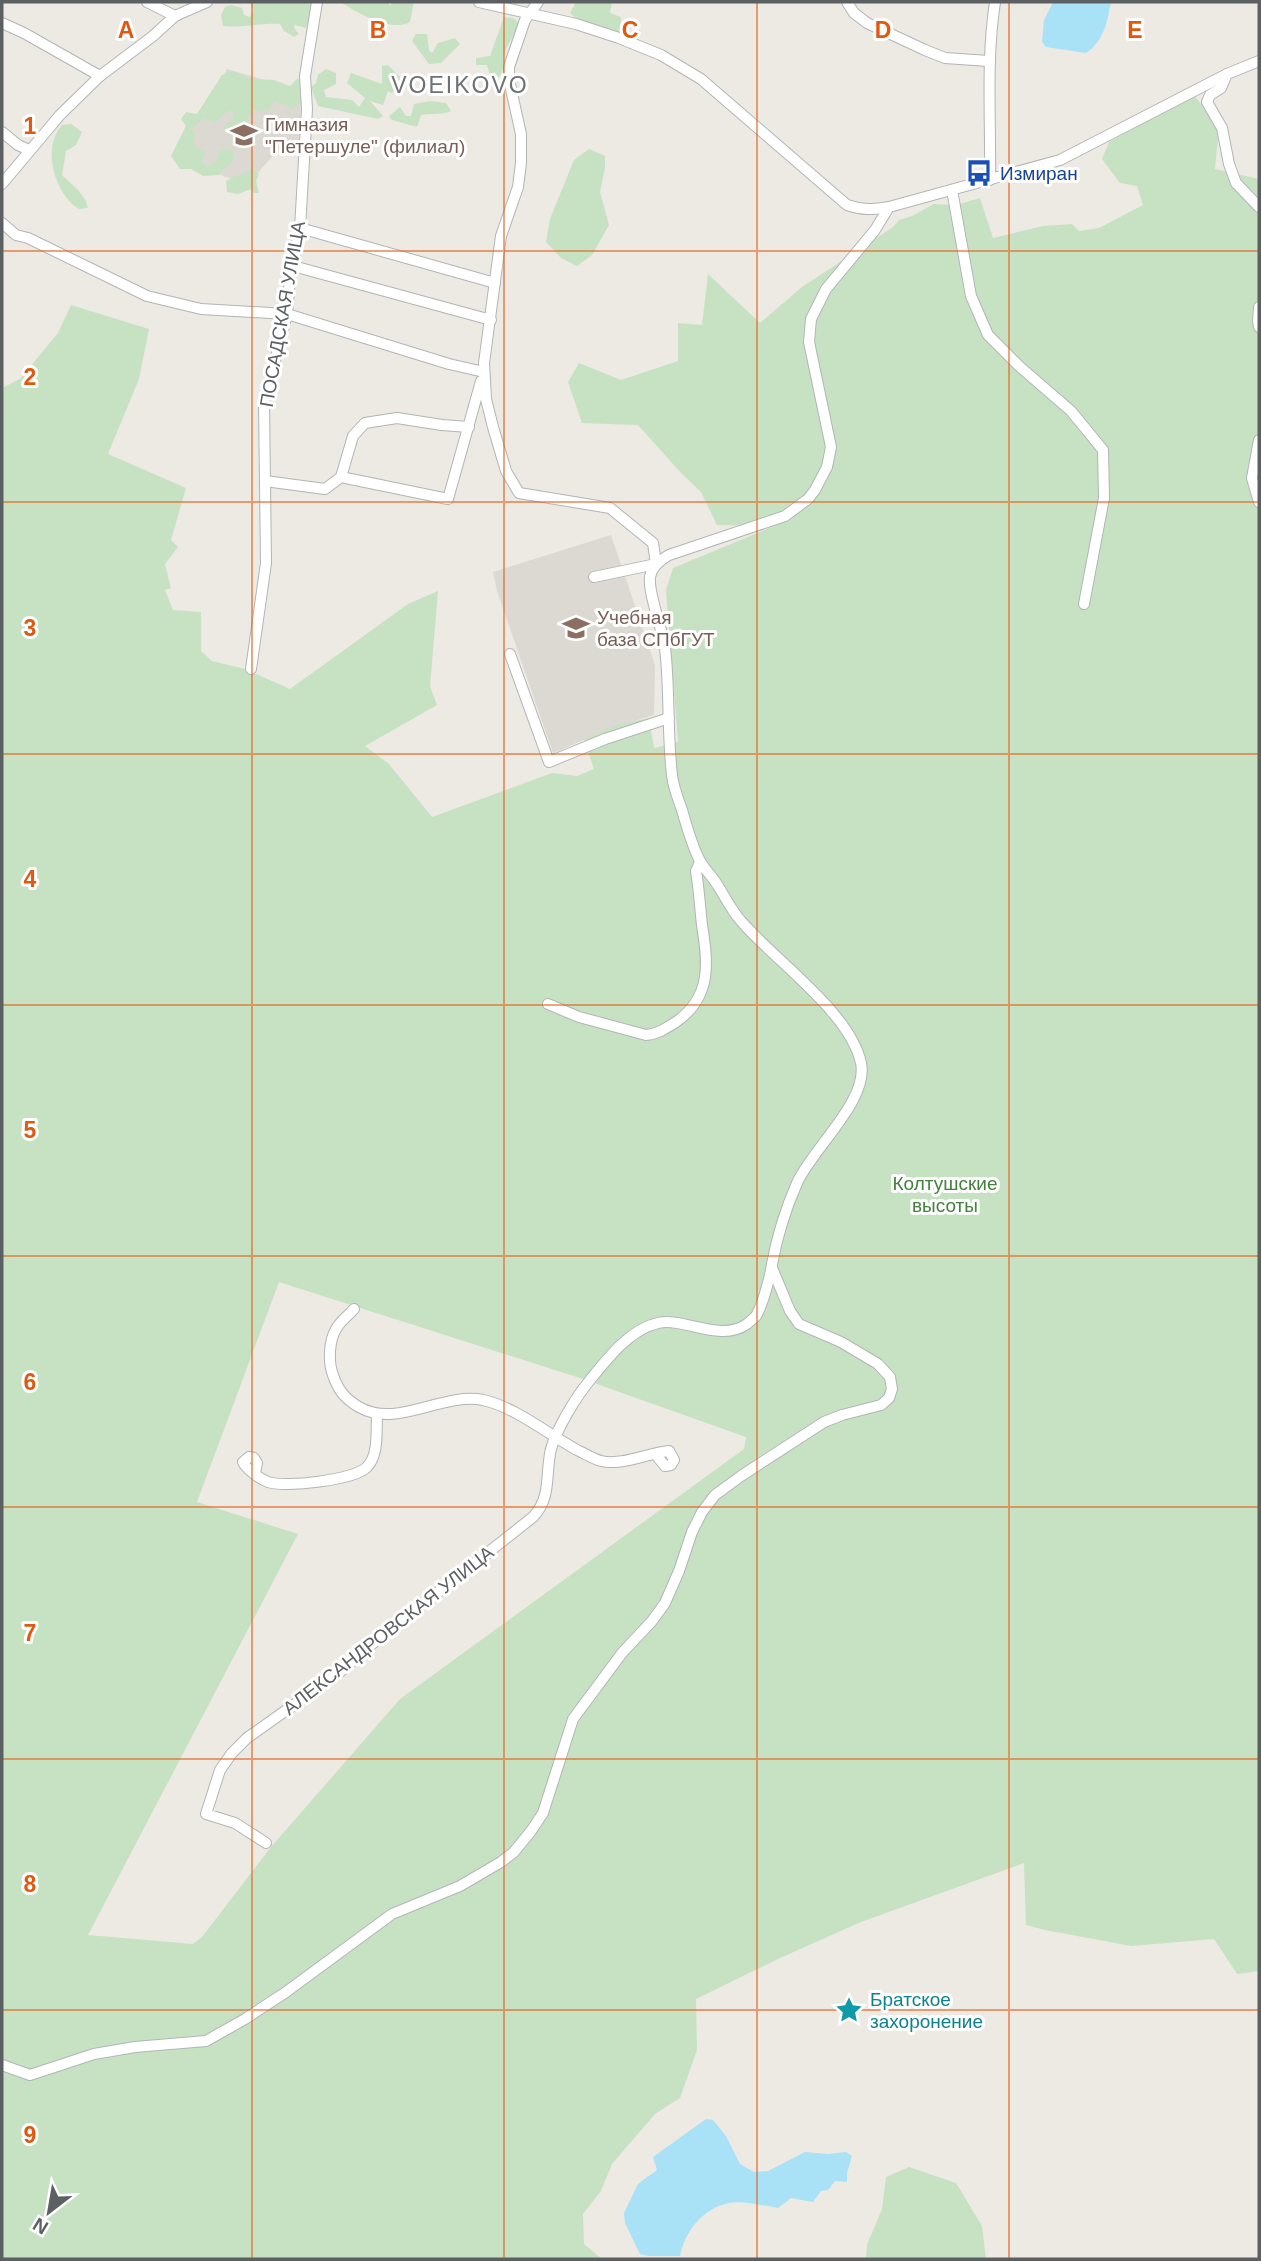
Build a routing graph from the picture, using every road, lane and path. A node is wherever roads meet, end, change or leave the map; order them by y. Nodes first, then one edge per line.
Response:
1 (147, 2) edge
2 (207, 2) edge
3 (317, 2) edge
4 (480, 2) edge
5 (538, 2) edge
6 (544, 2) edge
7 (848, 2) edge
8 (995, 2) edge
9 (528, 13) junction
10 (175, 16) junction
11 (551, 18) junction
12 (2, 23) edge
13 (989, 61) junction
14 (1259, 61) edge
15 (1227, 74) junction
16 (100, 76) junction
17 (2, 132) edge
18 (29, 150) junction
19 (990, 180) junction
20 (2, 184) edge
21 (952, 190) junction
22 (889, 207) junction
23 (1259, 208) edge
24 (2, 223) edge
25 (300, 228) junction
26 (293, 266) junction
27 (495, 283) junction
28 (1259, 307) edge
29 (287, 314) junction
30 (491, 320) junction
31 (1259, 327) edge
32 (484, 372) junction
33 (468, 427) junction
34 (1259, 440) edge
35 (341, 477) junction
36 (265, 481) junction
37 (1259, 502) edge
38 (656, 564) junction
39 (594, 577) dead end
40 (1084, 604) dead end
41 (510, 654) dead end
42 (251, 669) dead end
43 (669, 718) junction
44 (700, 862) junction
45 (548, 1004) dead end
46 (772, 1268) junction
47 (354, 1309) dead end
48 (377, 1415) junction
49 (555, 1438) junction
50 (656, 1455) dead end
51 (255, 1473) dead end
52 (266, 1843) dead end
53 (2, 2065) edge

1 - 10 street
2 - 10 street
3 - 25 street, ПОСАДСКАЯ УЛИЦА
4 - 9 street
5 - 9 street
6 - 11 street
7 - 13 street
8 - 13 street
9 - 11 street
9 - 27 street
10 - 16 street
11 - 22 street
12 - 16 street
13 - 19 street
14 - 15 street
15 - 19 street
15 - 23 street
16 - 18 street
17 - 18 street
18 - 20 street
19 - 21 street
21 - 22 street
21 - 40 street
22 - 38 street
24 - 29 street
25 - 26 street, ПОСАДСКАЯ УЛИЦА
25 - 27 street
26 - 29 street, ПОСАДСКАЯ УЛИЦА
26 - 30 street
27 - 30 street
28 - 31 street
29 - 32 street
29 - 36 street, ПОСАДСКАЯ УЛИЦА
30 - 32 street
32 - 33 street
32 - 38 street
33 - 35 street
33 - 35 street
34 - 37 street
35 - 36 street
36 - 42 street, ПОСАДСКАЯ УЛИЦА
38 - 39 street
38 - 43 street
41 - 43 street
43 - 44 street
44 - 45 street
44 - 46 street, АЛЕКСАНДРОВСКАЯ УЛИЦА
46 - 49 street, АЛЕКСАНДРОВСКАЯ УЛИЦА
46 - 53 street
47 - 48 street
48 - 49 street
48 - 51 street
49 - 50 street
49 - 52 street, АЛЕКСАНДРОВСКАЯ УЛИЦА

